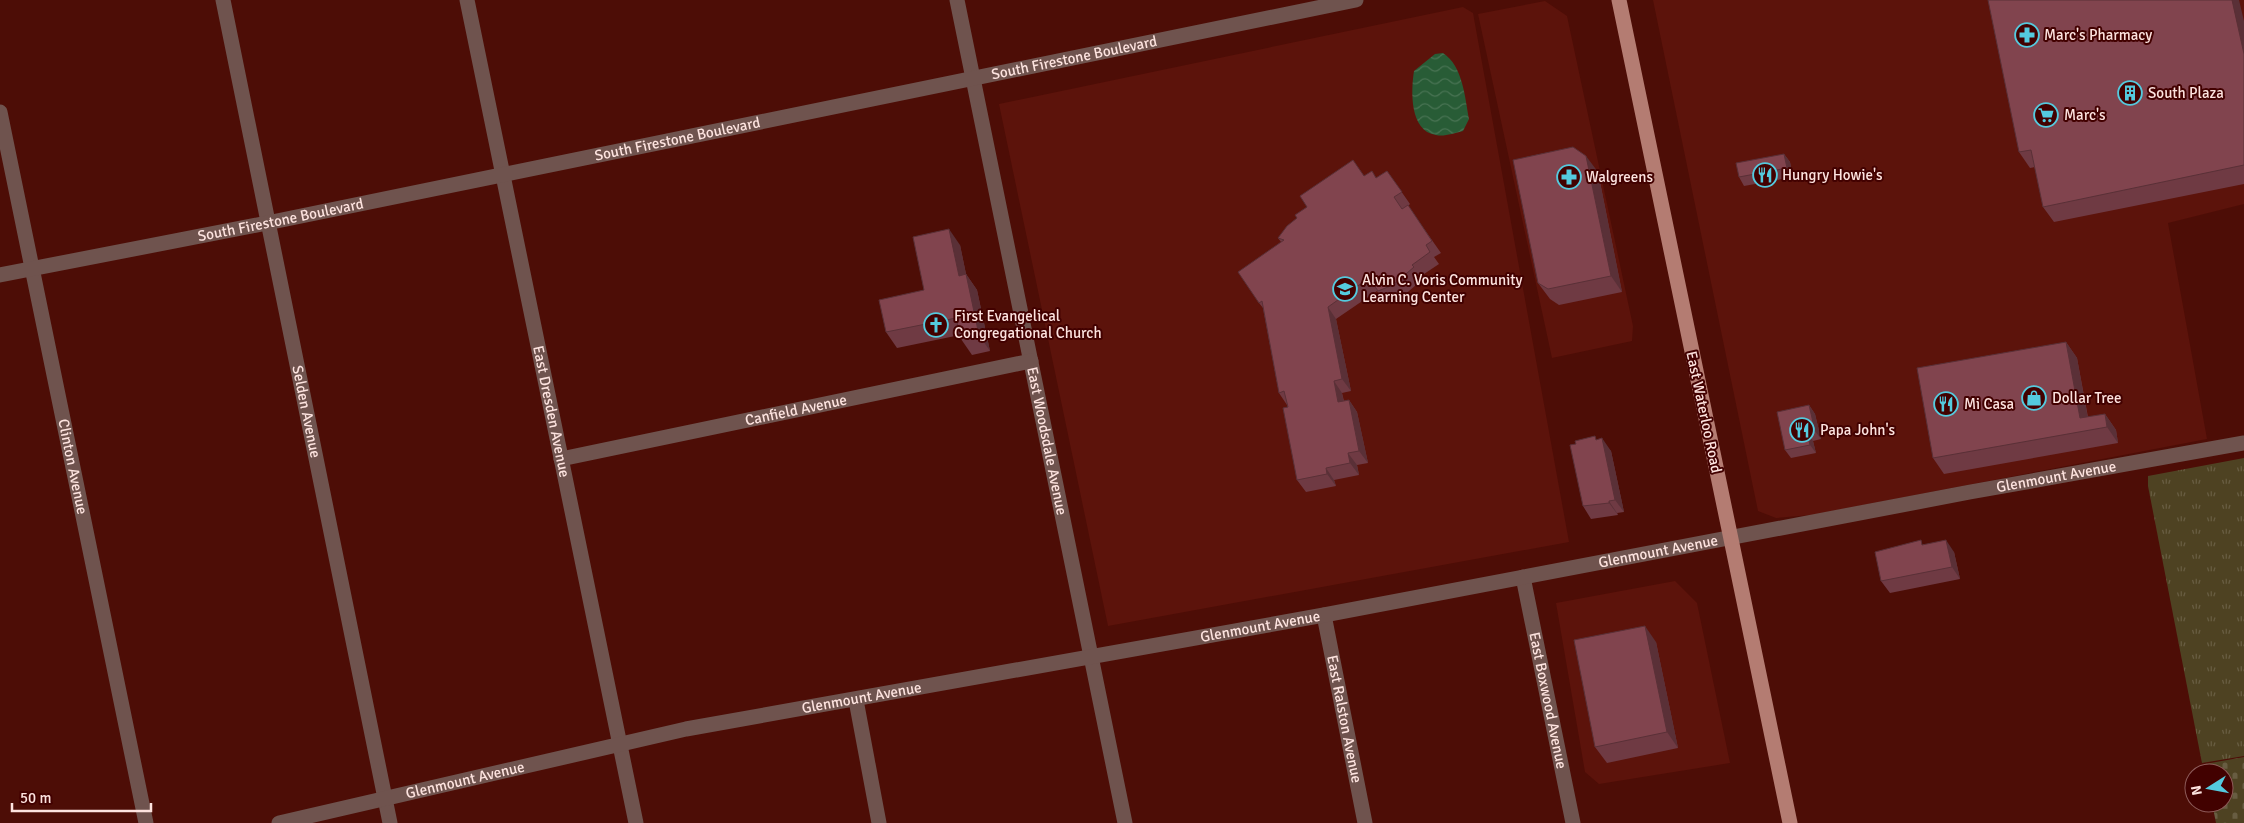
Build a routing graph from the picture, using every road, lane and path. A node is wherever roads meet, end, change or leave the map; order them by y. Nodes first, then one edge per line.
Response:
1 (223, 0) edge
2 (467, 0) edge
3 (957, 0) edge
4 (1356, 0) edge
5 (1619, 0) edge
6 (973, 78) junction
7 (0, 112) edge
8 (502, 175) junction
9 (268, 223) junction
10 (33, 268) junction
11 (0, 275) edge
12 (1031, 361) junction
13 (2244, 443) edge
14 (561, 459) junction
15 (1730, 538) junction
16 (1523, 577) junction
17 (1324, 615) junction
18 (1092, 657) junction
19 (856, 700) junction
20 (620, 744) junction
21 (385, 798) junction
22 (146, 823) edge
23 (280, 823) edge
24 (390, 823) edge
25 (636, 823) edge
26 (879, 823) edge
27 (1125, 823) edge
28 (1365, 823) edge
29 (1573, 823) edge
30 (1790, 823) edge

1 - 9 street, Selden Avenue
2 - 8 street, East Dresden Avenue
3 - 6 street, East Woodsdale Avenue
4 - 6 street, South Firestone Boulevard
5 - 15 main road, East Waterloo Road
6 - 8 street, South Firestone Boulevard
6 - 12 street, East Woodsdale Avenue
7 - 10 street, Clinton Avenue
8 - 9 street, South Firestone Boulevard
8 - 14 street, East Dresden Avenue
9 - 10 street, South Firestone Boulevard
9 - 21 street, Selden Avenue
10 - 11 street, South Firestone Boulevard
10 - 22 street, Clinton Avenue
12 - 14 street, Canfield Avenue
12 - 18 street, East Woodsdale Avenue
13 - 15 street, Glenmount Avenue
14 - 20 street, East Dresden Avenue
15 - 16 street, Glenmount Avenue
15 - 30 main road, East Waterloo Road
16 - 17 street, Glenmount Avenue
16 - 29 street, East Boxwood Avenue
17 - 18 street, Glenmount Avenue
17 - 28 street, East Ralston Avenue
18 - 19 street, Glenmount Avenue
18 - 27 street, East Woodsdale Avenue
19 - 20 street, Glenmount Avenue
19 - 26 street
20 - 21 street, Glenmount Avenue
20 - 25 street, East Dresden Avenue
21 - 23 street, Glenmount Avenue
21 - 24 street, Selden Avenue

